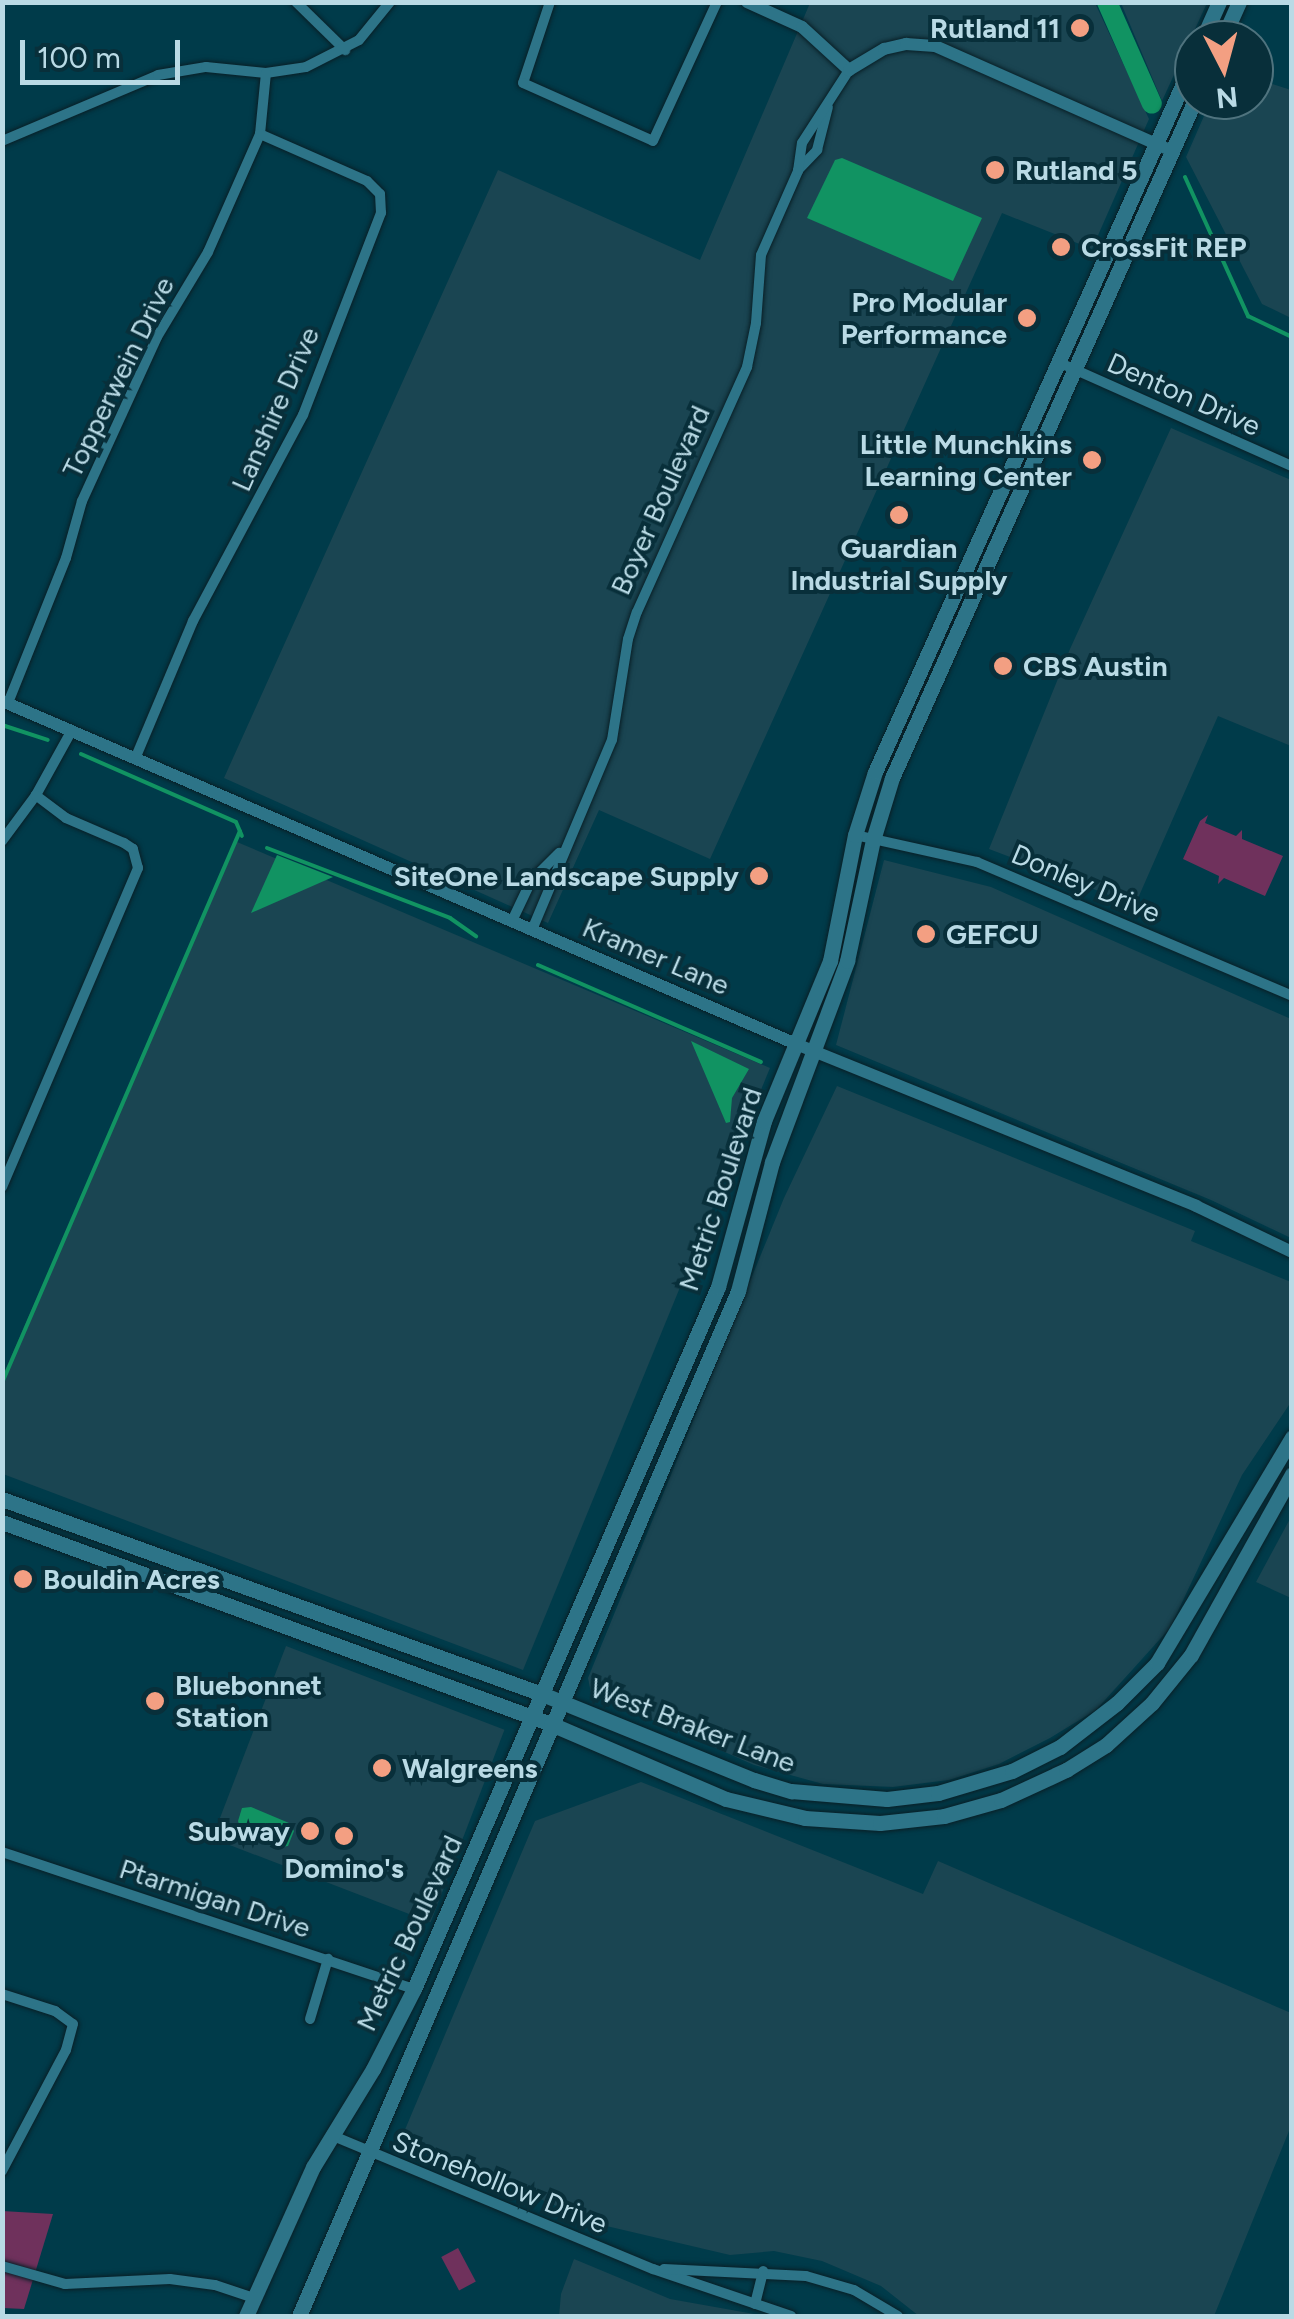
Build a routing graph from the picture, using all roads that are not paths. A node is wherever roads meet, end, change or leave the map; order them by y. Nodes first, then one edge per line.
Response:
1 (296, 2) edge
2 (390, 2) edge
3 (550, 2) edge
4 (716, 2) edge
5 (747, 2) edge
6 (345, 50) junction
7 (850, 70) junction
8 (266, 73) junction
9 (1174, 104) edge
10 (1186, 120) edge
11 (260, 134) junction
12 (2, 141) edge
13 (1156, 144) junction
14 (1172, 151) junction
15 (1058, 362) junction
16 (1074, 370) junction
17 (1292, 466) edge
18 (5, 702) edge
19 (72, 730) junction
20 (135, 759) junction
21 (36, 795) junction
22 (855, 835) junction
23 (872, 840) junction
24 (2, 842) edge
25 (563, 848) junction
26 (512, 921) junction
27 (532, 930) junction
28 (1292, 996) edge
29 (796, 1044) junction
30 (814, 1050) junction
31 (2, 1187) edge
32 (1292, 1252) edge
33 (677, 1381) junction
34 (694, 1389) junction
35 (1292, 1437) edge
36 (1292, 1474) edge
37 (2, 1498) edge
38 (2, 1522) edge
39 (102, 1533) junction
40 (92, 1552) junction
41 (1210, 1575) junction
42 (1232, 1584) junction
43 (328, 1615) junction
44 (316, 1636) junction
45 (542, 1694) junction
46 (561, 1702) junction
47 (533, 1718) junction
48 (551, 1724) junction
49 (1016, 1770) junction
50 (990, 1780) junction
51 (1026, 1790) junction
52 (1001, 1800) junction
53 (2, 1852) edge
54 (328, 1959) junction
55 (414, 1989) junction
56 (2, 1994) edge
57 (310, 2019) dead end
58 (331, 2135) junction
59 (370, 2153) junction
60 (2, 2171) edge
61 (2, 2266) edge
62 (653, 2269) junction
63 (763, 2271) junction
64 (254, 2298) junction
65 (754, 2304) junction
66 (246, 2316) edge
67 (299, 2316) edge
68 (791, 2316) edge
69 (898, 2316) edge

1 - 6 street
2 - 6 street
3 - 4 street
5 - 7 street
6 - 8 street
7 - 13 street
7 - 25 street, Boyer Boulevard
8 - 11 street, Topperwein Drive
8 - 12 street
9 - 13 main road, Metric Boulevard
10 - 14 main road, Metric Boulevard
11 - 18 street, Topperwein Drive
11 - 20 street, Lanshire Drive
13 - 14 street
13 - 15 main road, Metric Boulevard
14 - 16 main road, Metric Boulevard
15 - 16 street, Denton Drive
15 - 22 main road, Metric Boulevard
16 - 17 street, Denton Drive
16 - 23 main road, Metric Boulevard
18 - 19 street, Kramer Lane
19 - 20 street, Kramer Lane
19 - 21 street
20 - 26 street, Kramer Lane
21 - 24 street
21 - 31 street
22 - 23 street, Donley Drive
22 - 29 main road, Metric Boulevard
23 - 28 street, Donley Drive
23 - 30 main road, Metric Boulevard
25 - 26 street, Boyer Boulevard
25 - 27 street, Boyer Boulevard
26 - 27 street, Kramer Lane
27 - 29 street, Kramer Lane
29 - 30 street, Kramer Lane
29 - 33 main road, Metric Boulevard
30 - 32 street, Kramer Lane
30 - 34 main road, Metric Boulevard
33 - 34 main road
33 - 45 main road, Metric Boulevard
34 - 46 main road, Metric Boulevard
35 - 41 main road, West Braker Lane
36 - 42 main road, West Braker Lane
37 - 39 main road, West Braker Lane
38 - 40 main road, West Braker Lane
39 - 40 main road
39 - 43 main road, West Braker Lane
40 - 44 main road, West Braker Lane
41 - 42 main road
41 - 49 main road, West Braker Lane
42 - 51 main road, West Braker Lane
43 - 44 main road
43 - 45 main road, West Braker Lane
44 - 47 main road, West Braker Lane
45 - 46 main road, West Braker Lane
45 - 47 main road, Metric Boulevard
46 - 48 main road, Metric Boulevard
46 - 50 main road, West Braker Lane
47 - 48 main road, West Braker Lane
47 - 55 main road, Metric Boulevard
48 - 52 main road, West Braker Lane
48 - 59 main road, Metric Boulevard
49 - 50 main road, West Braker Lane
49 - 51 main road
50 - 52 main road
51 - 52 main road, West Braker Lane
53 - 54 street, Ptarmigan Drive
54 - 55 street, Ptarmigan Drive
54 - 57 street
55 - 58 main road, Metric Boulevard
56 - 60 street
58 - 59 street, Stonehollow Drive
58 - 64 main road, Metric Boulevard
59 - 62 street, Stonehollow Drive
59 - 67 main road, Metric Boulevard
61 - 64 street
62 - 63 street, Stonehollow Drive
62 - 65 street, Stonehollow Drive
63 - 65 street
63 - 69 street, Stonehollow Drive
64 - 66 main road, Metric Boulevard
65 - 68 street, Stonehollow Drive

